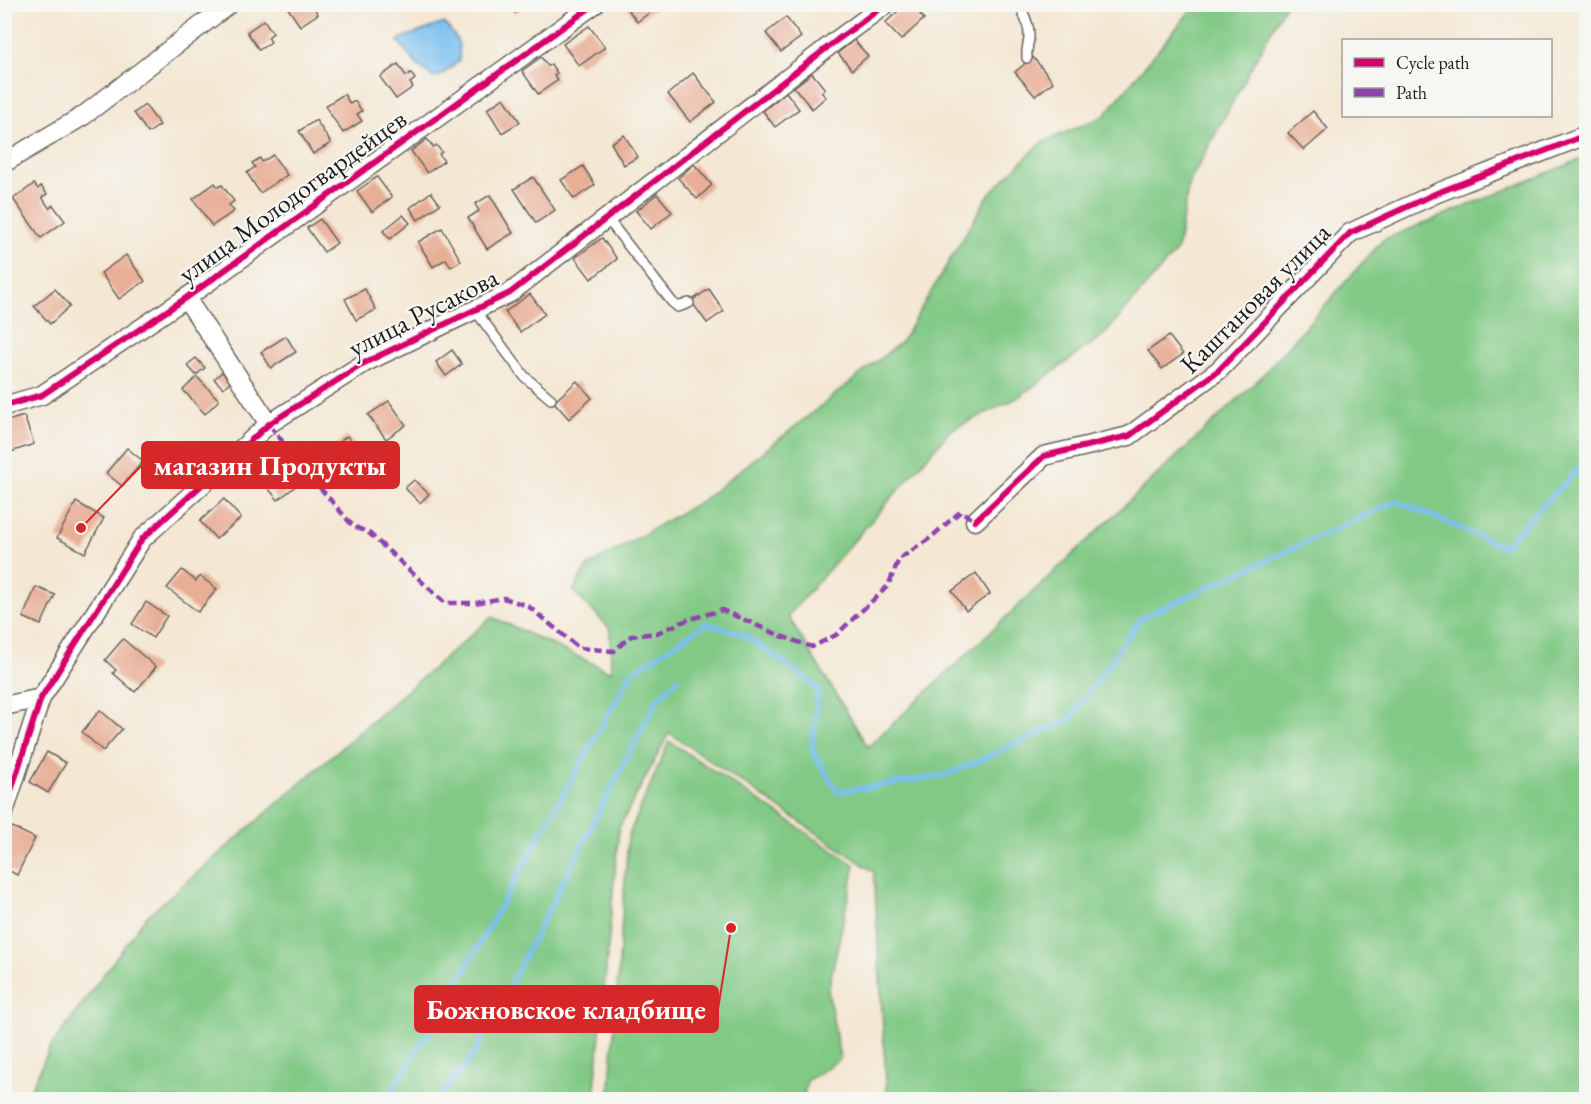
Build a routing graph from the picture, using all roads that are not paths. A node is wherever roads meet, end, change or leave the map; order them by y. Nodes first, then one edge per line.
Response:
1 (229, 4) edge
2 (595, 4) edge
3 (886, 4) edge
4 (1019, 4) edge
5 (1027, 58) dead end
6 (1587, 135) edge
7 (4, 163) edge
8 (607, 218) junction
9 (186, 298) junction
10 (689, 303) dead end
11 (475, 310) junction
12 (551, 399) dead end
13 (4, 406) edge
14 (269, 424) junction
15 (975, 521) dead end
16 (41, 698) junction
17 (4, 706) edge
18 (4, 812) edge

1 - 7 street
2 - 9 street, улица Молодогвардейцев
3 - 8 street, улица Русакова
4 - 5 lane
6 - 15 street, Каштановая улица
8 - 10 lane
8 - 11 street, улица Русакова
9 - 13 street, улица Молодогвардейцев
9 - 14 street
11 - 12 lane
11 - 14 street, улица Русакова
14 - 16 street, улица Русакова
16 - 17 street
16 - 18 street, улица Русакова

